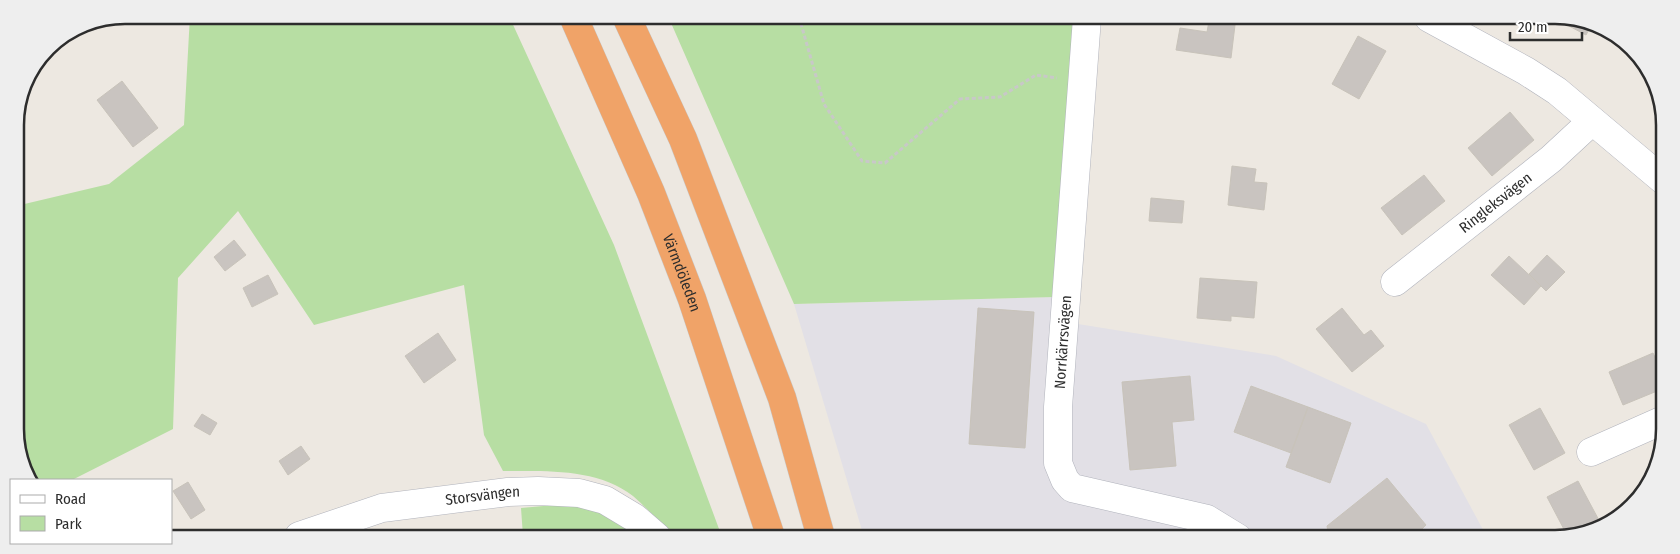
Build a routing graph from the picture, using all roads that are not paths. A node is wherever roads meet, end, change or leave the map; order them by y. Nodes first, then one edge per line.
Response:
1 (577, 24) edge
2 (630, 24) edge
3 (1087, 24) edge
4 (1453, 24) edge
5 (1473, 29) edge
6 (1592, 121) junction
7 (1656, 175) edge
8 (1395, 282) dead end
9 (1656, 423) edge
10 (1591, 452) dead end
11 (317, 530) edge
12 (650, 530) edge
13 (769, 530) edge
14 (819, 530) edge
15 (1225, 530) edge

1 - 13 highway, Värmdöleden
2 - 14 highway
3 - 15 street, Norrkärrsvägen
4 - 5 street
5 - 6 street
6 - 7 street
6 - 8 street, Ringleksvägen
9 - 10 street
11 - 12 street, Storsvängen

